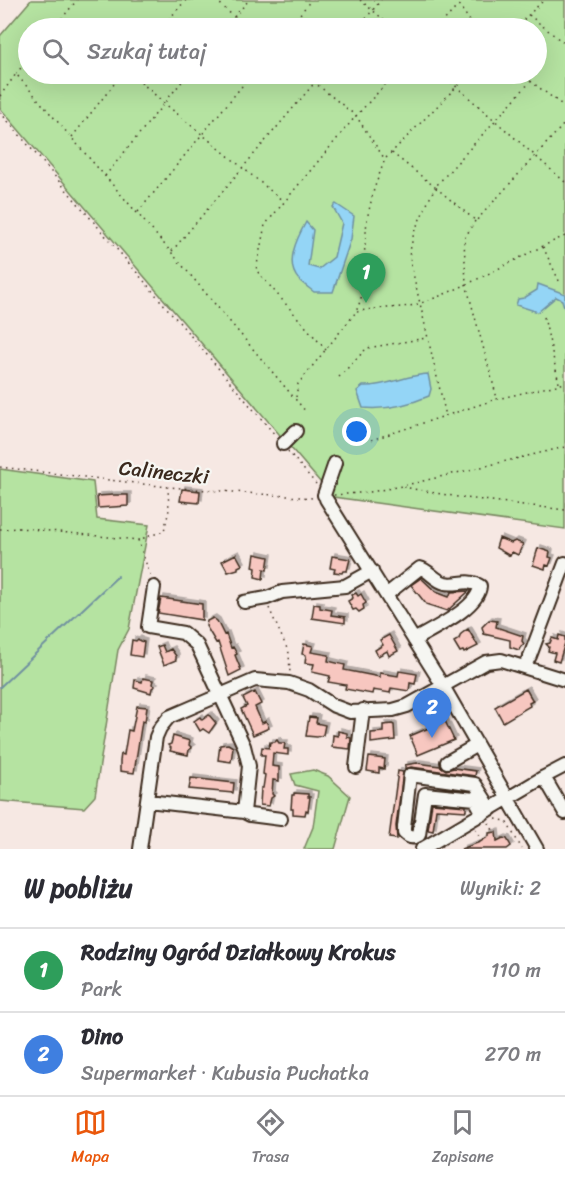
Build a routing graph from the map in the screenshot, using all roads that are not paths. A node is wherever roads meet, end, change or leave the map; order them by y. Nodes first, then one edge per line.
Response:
1 (296, 431) dead end
2 (283, 444) road end
3 (335, 463) dead end
4 (565, 564) edge
5 (372, 571) junction
6 (154, 587) road end
7 (386, 595) junction
8 (244, 602) dead end
9 (414, 640) junction
10 (524, 667) junction
11 (565, 680) edge
12 (443, 686) junction
13 (220, 696) junction
14 (363, 710) junction
15 (477, 746) junction
16 (447, 762) dead end
17 (565, 766) edge
18 (356, 767) dead end
19 (544, 777) junction
20 (148, 801) junction
21 (494, 810) junction
22 (244, 812) junction
23 (565, 813) edge
24 (281, 819) dead end
25 (140, 849) edge
26 (422, 849) edge
27 (537, 849) edge

1 - 2 street
3 - 5 street
4 - 10 street
5 - 7 street
5 - 8 street
6 - 13 street
7 - 9 street
7 - 9 street
9 - 12 street
10 - 11 street
10 - 12 street
12 - 14 street
12 - 15 street
13 - 14 street
13 - 20 street
13 - 22 street
14 - 18 street
15 - 16 street
15 - 21 street
17 - 19 street
19 - 21 street
19 - 23 street
20 - 22 street
20 - 25 street
21 - 21 street
21 - 26 street
21 - 27 street
22 - 24 street

